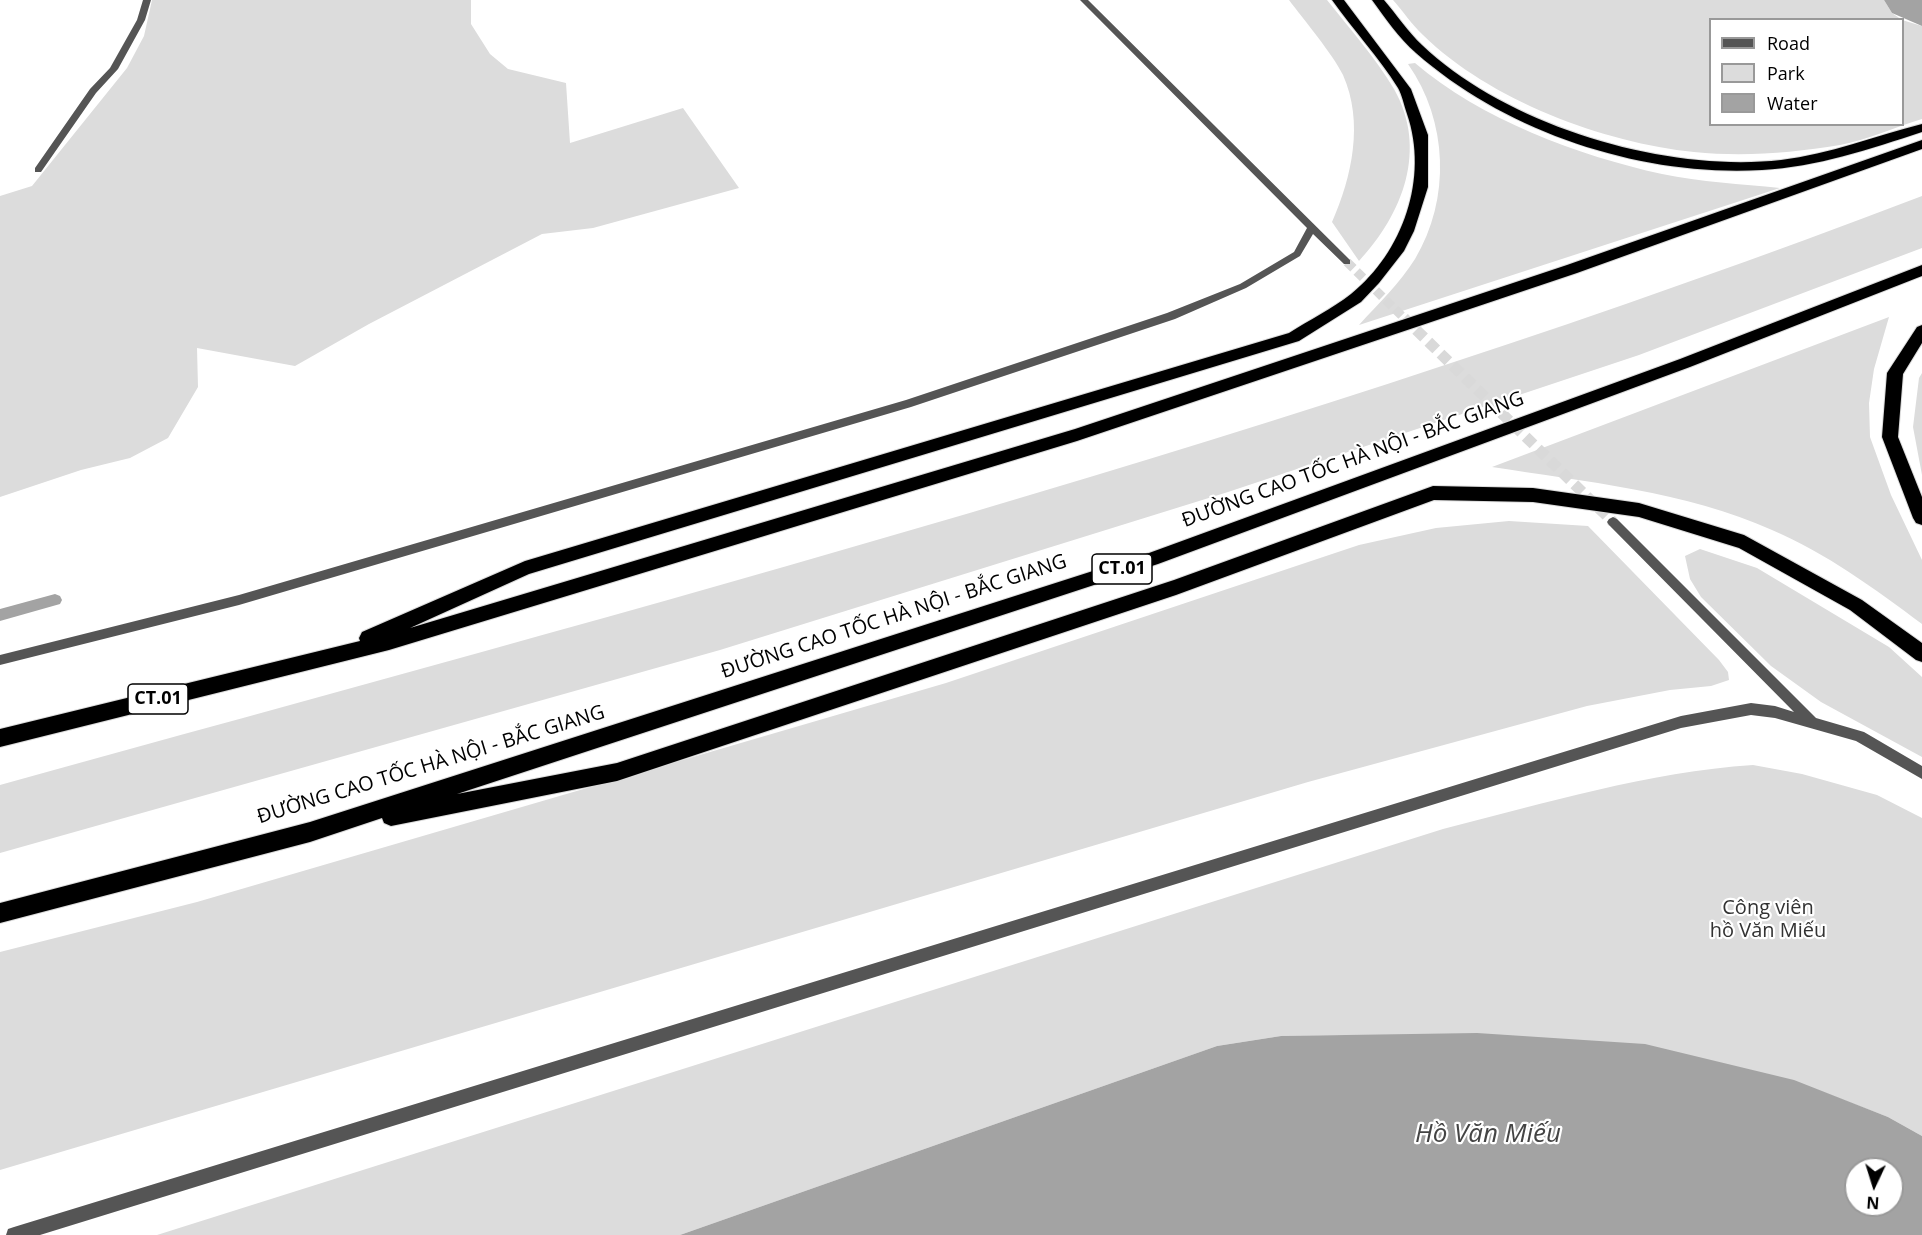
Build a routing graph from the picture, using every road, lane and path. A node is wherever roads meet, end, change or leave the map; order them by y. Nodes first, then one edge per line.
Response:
1 (147, 0) edge
2 (1084, 0) edge
3 (1338, 0) edge
4 (1378, 0) edge
5 (1922, 128) edge
6 (1922, 144) edge
7 (38, 170) dead end
8 (1312, 228) junction
9 (1347, 262) tunnel mouth
10 (1922, 270) edge
11 (1922, 331) edge
12 (1922, 518) edge
13 (1613, 522) tunnel mouth
14 (1922, 654) edge
15 (0, 660) edge
16 (317, 661) junction
17 (1814, 722) junction
18 (0, 738) edge
19 (1922, 772) edge
20 (310, 831) junction
21 (0, 913) edge
22 (14, 1235) edge

1 - 7 street
2 - 8 street
3 - 16 highway
4 - 5 highway
6 - 16 highway, CT.01
8 - 9 street
8 - 15 street
10 - 20 highway, ĐƯỜNG CAO TỐC HÀ NỘI - BẮC GIANG / CT.01
11 - 12 highway
13 - 17 street
14 - 20 highway
16 - 18 highway, CT.01
17 - 19 street
17 - 22 street
20 - 21 highway, ĐƯỜNG CAO TỐC HÀ NỘI - BẮC GIANG / CT.01

